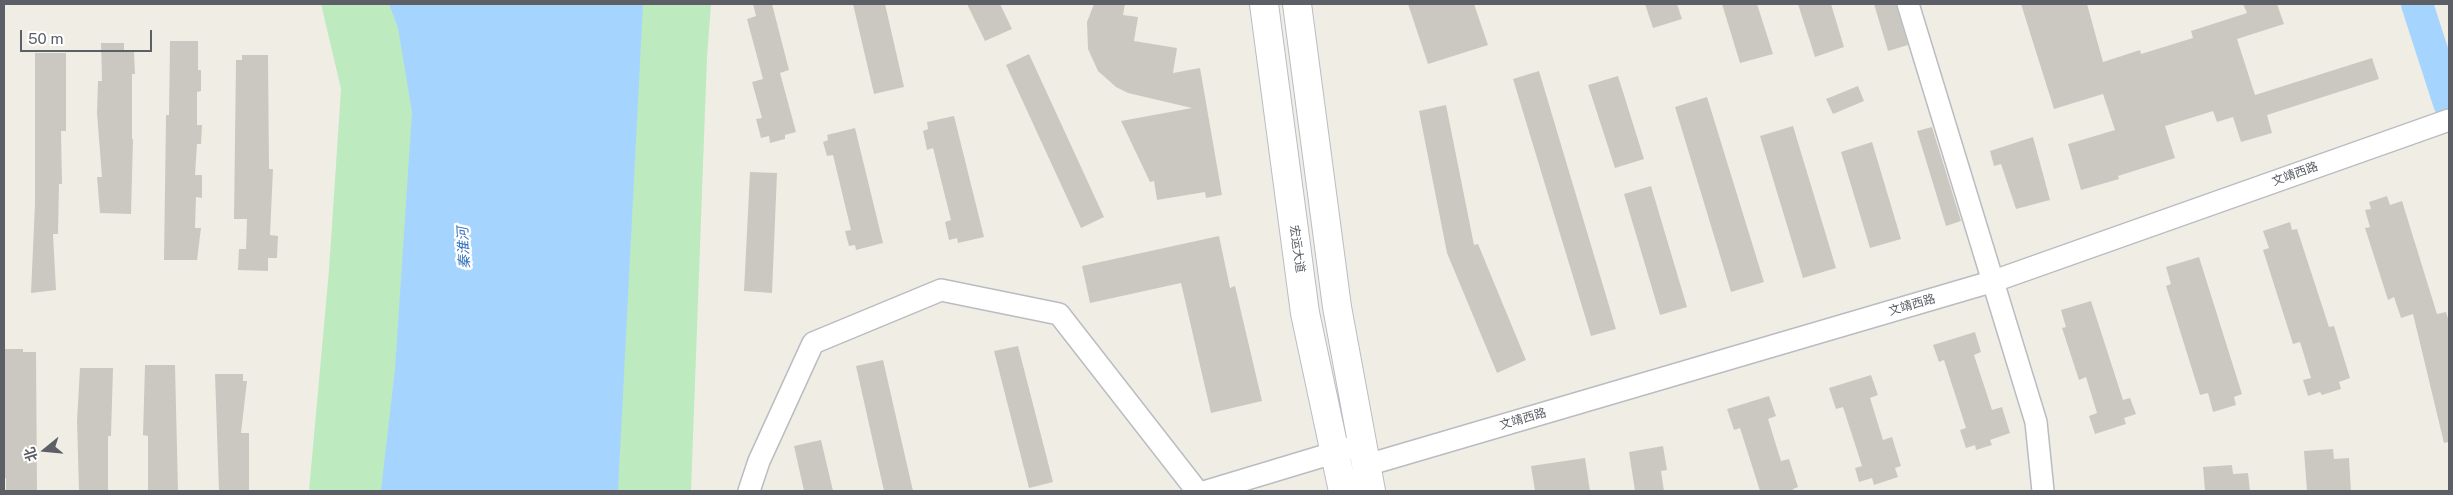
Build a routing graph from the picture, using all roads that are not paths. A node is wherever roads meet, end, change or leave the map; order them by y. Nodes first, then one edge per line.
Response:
1 (1264, 4) edge
2 (1297, 4) edge
3 (1908, 4) edge
4 (2442, 123) edge
5 (1994, 281) junction
6 (1336, 452) junction
7 (1367, 467) edge
8 (749, 491) edge
9 (1197, 491) edge
10 (1207, 491) edge
11 (1343, 491) edge
12 (2044, 491) edge

1 - 6 main road, 宏运大道
2 - 7 main road
3 - 5 street
4 - 5 street, 文靖西路
5 - 7 street, 文靖西路
5 - 12 street
6 - 7 street, 文靖西路
6 - 10 street, 文靖西路
6 - 11 main road, 宏运大道
8 - 9 street

